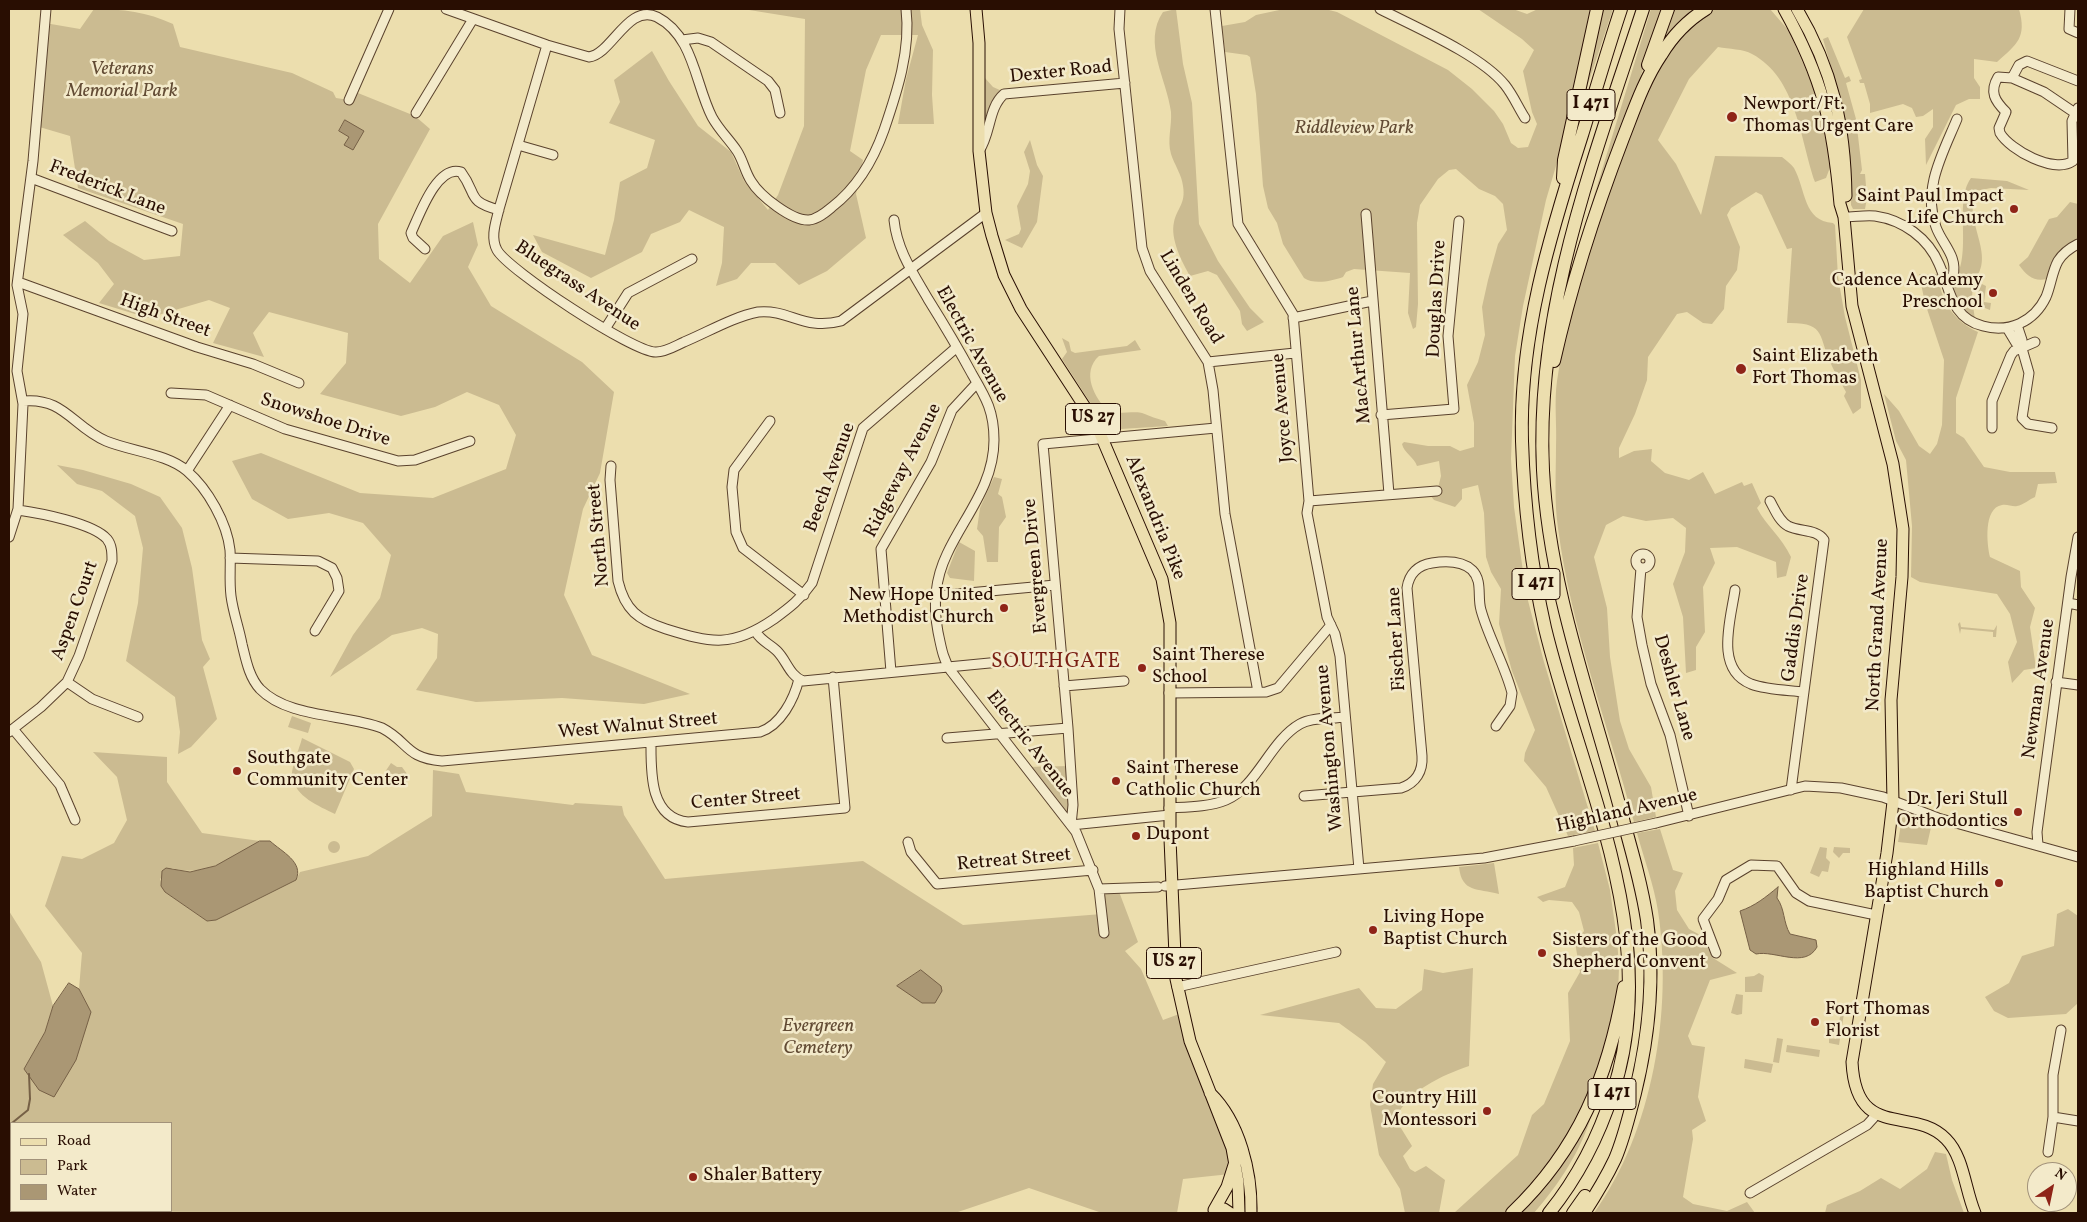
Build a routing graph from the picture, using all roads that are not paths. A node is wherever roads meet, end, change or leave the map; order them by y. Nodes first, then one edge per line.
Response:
1 (46, 9) edge
2 (389, 9) edge
3 (446, 9) edge
4 (906, 9) edge
5 (976, 9) edge
6 (1120, 9) edge
7 (1215, 9) edge
8 (1380, 9) edge
9 (1597, 9) edge
10 (1621, 9) edge
11 (1643, 9) edge
12 (1668, 9) edge
13 (1706, 9) edge
14 (1784, 9) edge
15 (1797, 9) edge
16 (2070, 9) edge
17 (473, 19) junction
18 (2078, 33) edge
19 (682, 40) junction
20 (547, 45) junction
21 (2012, 78) junction
22 (2078, 81) edge
23 (1125, 83) junction
24 (349, 100) dead end
25 (1635, 108) junction
26 (2076, 111) edge
27 (416, 113) dead end
28 (780, 113) dead end
29 (1525, 118) dead end
30 (1957, 119) dead end
31 (518, 145) junction
32 (979, 151) junction
33 (553, 155) dead end
34 (31, 178) junction
35 (1560, 202) junction
36 (499, 210) junction
37 (986, 212) junction
38 (1366, 214) dead end
39 (1844, 217) junction
40 (894, 220) dead end
41 (1459, 221) dead end
42 (172, 231) dead end
43 (2078, 244) edge
44 (425, 249) dead end
45 (692, 259) dead end
46 (911, 270) junction
47 (18, 282) junction
48 (1945, 283) junction
49 (1372, 301) junction
50 (1293, 318) junction
51 (2017, 325) junction
52 (2008, 328) junction
53 (605, 329) junction
54 (2035, 342) dead end
55 (2021, 346) junction
56 (958, 347) junction
57 (1296, 353) junction
58 (1208, 362) junction
59 (1546, 379) junction
60 (300, 383) dead end
61 (977, 383) junction
62 (171, 393) dead end
63 (23, 401) junction
64 (230, 405) junction
65 (1381, 415) junction
66 (770, 421) dead end
67 (1216, 428) junction
68 (1992, 428) dead end
69 (2052, 428) dead end
70 (1102, 438) junction
71 (470, 441) dead end
72 (611, 466) dead end
73 (187, 471) junction
74 (1436, 491) dead end
75 (1389, 494) junction
76 (1309, 501) junction
77 (1770, 501) dead end
78 (18, 510) junction
79 (9, 537) edge
80 (2078, 537) edge
81 (230, 558) junction
82 (1641, 568) dead end
83 (1055, 585) junction
84 (1735, 590) dead end
85 (804, 594) junction
86 (936, 596) junction
87 (2068, 603) junction
88 (2078, 605) edge
89 (1331, 625) junction
90 (315, 631) dead end
91 (756, 632) junction
92 (1062, 656) junction
93 (948, 667) junction
94 (891, 672) junction
95 (833, 677) junction
96 (799, 679) junction
97 (1124, 681) dead end
98 (67, 682) junction
99 (2056, 682) junction
100 (2078, 685) edge
101 (1064, 686) junction
102 (1258, 692) junction
103 (1804, 692) junction
104 (1169, 693) junction
105 (138, 717) dead end
106 (1345, 717) junction
107 (1496, 726) dead end
108 (1068, 728) junction
109 (11, 730) edge
110 (1000, 734) junction
111 (947, 738) dead end
112 (651, 742) junction
113 (1791, 790) junction
114 (1352, 792) junction
115 (1304, 796) dead end
116 (1893, 802) junction
117 (1170, 812) junction
118 (1689, 816) junction
119 (75, 820) dead end
120 (1071, 825) junction
121 (908, 842) dead end
122 (2038, 845) junction
123 (2078, 856) edge
124 (1358, 869) junction
125 (1093, 870) junction
126 (1165, 886) junction
127 (1099, 889) junction
128 (1876, 915) junction
129 (1104, 934) dead end
130 (1336, 952) dead end
131 (1716, 954) dead end
132 (1629, 960) junction
133 (1177, 987) junction
134 (2061, 1030) dead end
135 (1635, 1090) junction
136 (1210, 1093) junction
137 (1877, 1114) junction
138 (2053, 1117) junction
139 (2078, 1121) edge
140 (2048, 1152) dead end
141 (1235, 1164) junction
142 (1750, 1194) dead end
143 (1239, 1196) junction
144 (1251, 1196) junction
145 (1213, 1212) edge
146 (1230, 1213) edge
147 (1239, 1213) edge
148 (1251, 1213) edge
149 (1512, 1213) edge
150 (1549, 1213) edge
151 (1573, 1213) edge
152 (1584, 1213) edge
153 (1975, 1213) edge

1 - 34 street
2 - 24 street
3 - 17 street
4 - 19 street
5 - 32 main road, Alexandria Pike / US 27
6 - 23 street, Linden Road
7 - 50 street, Joyce Avenue
8 - 29 street
9 - 35 highway
10 - 35 highway, I 471
11 - 59 highway, I 471
12 - 25 highway
13 - 25 highway
14 - 39 main road, North Grand Avenue
15 - 39 main road, North Grand Avenue
16 - 18 street
17 - 20 street
17 - 27 street
19 - 20 street
19 - 28 street
20 - 31 street, Bluegrass Avenue
21 - 22 street
21 - 26 street
21 - 26 street
23 - 32 street, Dexter Road
23 - 58 street, Linden Road
25 - 59 highway
30 - 48 street
31 - 33 street
31 - 36 street, Bluegrass Avenue
32 - 37 main road, Alexandria Pike / US 27
34 - 42 street, Frederick Lane
34 - 47 street
35 - 132 highway, I 471
36 - 44 street
36 - 53 street, Bluegrass Avenue
37 - 46 street, Bluegrass Avenue
37 - 70 main road, Alexandria Pike / US 27
38 - 49 street, MacArthur Lane
39 - 48 street
39 - 116 main road, North Grand Avenue
40 - 46 street, Electric Avenue
41 - 65 street, Douglas Drive
43 - 51 street
45 - 53 street
46 - 53 street, Bluegrass Avenue
46 - 56 street, Electric Avenue
47 - 60 street, High Street
47 - 63 street
48 - 52 street
49 - 50 street
49 - 65 street, MacArthur Lane
50 - 57 street, Joyce Avenue
51 - 52 street
51 - 55 street
52 - 55 street
54 - 55 street
55 - 68 street
55 - 69 street
56 - 61 street, Electric Avenue
56 - 85 street, Beech Avenue
57 - 58 street
57 - 76 street, Joyce Avenue
58 - 67 street, Linden Road
59 - 135 highway, I 471
61 - 86 street, Electric Avenue
61 - 94 street, Ridgeway Avenue
62 - 64 street, Snowshoe Drive
63 - 73 street
63 - 78 street
64 - 71 street, Snowshoe Drive
64 - 73 street
65 - 75 street, MacArthur Lane
66 - 85 street
67 - 70 street
67 - 102 street, Linden Road
70 - 83 street, Evergreen Drive
70 - 104 main road, Alexandria Pike / US 27
72 - 91 street, North Street
73 - 81 street, West Walnut Street
74 - 75 street
75 - 76 street
76 - 89 street, Joyce Avenue
77 - 103 street, Gaddis Drive
78 - 79 street
78 - 98 street, Aspen Court
80 - 87 street, Newman Avenue
81 - 90 street
81 - 112 street, West Walnut Street
82 - 118 street, Deshler Lane
83 - 86 street
83 - 92 street, Evergreen Drive
84 - 103 street
85 - 91 street, Beech Avenue
86 - 93 street, Electric Avenue
87 - 88 street
87 - 99 street, Newman Avenue
89 - 102 street
89 - 106 street, Washington Avenue
91 - 96 street
92 - 93 street
92 - 101 street, Evergreen Drive
93 - 94 street
93 - 110 street, Electric Avenue
94 - 95 street
95 - 96 street
95 - 112 street, Center Street
96 - 112 street, West Walnut Street
97 - 101 street
98 - 105 street
98 - 109 street, Aspen Court
99 - 100 street
99 - 122 street, Newman Avenue
101 - 108 street, Evergreen Drive
102 - 104 street
103 - 113 street, Gaddis Drive
104 - 117 main road, Alexandria Pike / US 27
106 - 114 street, Washington Avenue
106 - 117 street
107 - 114 street, Fischer Lane
108 - 110 street
108 - 120 street, Evergreen Drive
109 - 119 street
110 - 111 street
110 - 120 street, Electric Avenue
113 - 116 street, Highland Avenue
113 - 118 street, Highland Avenue
114 - 115 street
114 - 124 street, Washington Avenue
116 - 122 street, Highland Avenue
116 - 128 main road, North Grand Avenue
117 - 120 street
117 - 126 main road, Alexandria Pike / US 27
118 - 124 street, Highland Avenue, bridge
120 - 125 street, Evergreen Drive
121 - 125 street, Retreat Street
122 - 123 street, Highland Avenue
124 - 126 street, Highland Avenue
125 - 127 street, Evergreen Drive
126 - 127 street, Highland Avenue
126 - 133 main road, Alexandria Pike / US 27
127 - 129 street, Evergreen Drive
128 - 131 street
128 - 137 main road, North Grand Avenue
130 - 133 street
132 - 149 highway
132 - 150 highway, I 471
133 - 136 main road, Alexandria Pike / US 27
134 - 138 street
135 - 151 highway, I 471
135 - 152 highway
136 - 141 main road, Alexandria Pike / US 27
136 - 144 main road, Alexandria Pike / US 27
137 - 142 street
137 - 153 main road
138 - 139 street
138 - 140 street
141 - 143 main road, Alexandria Pike / US 27
141 - 145 main road
143 - 144 main road
143 - 145 main road
143 - 147 main road, Alexandria Pike / US 27
144 - 148 main road, Alexandria Pike / US 27
145 - 146 main road

